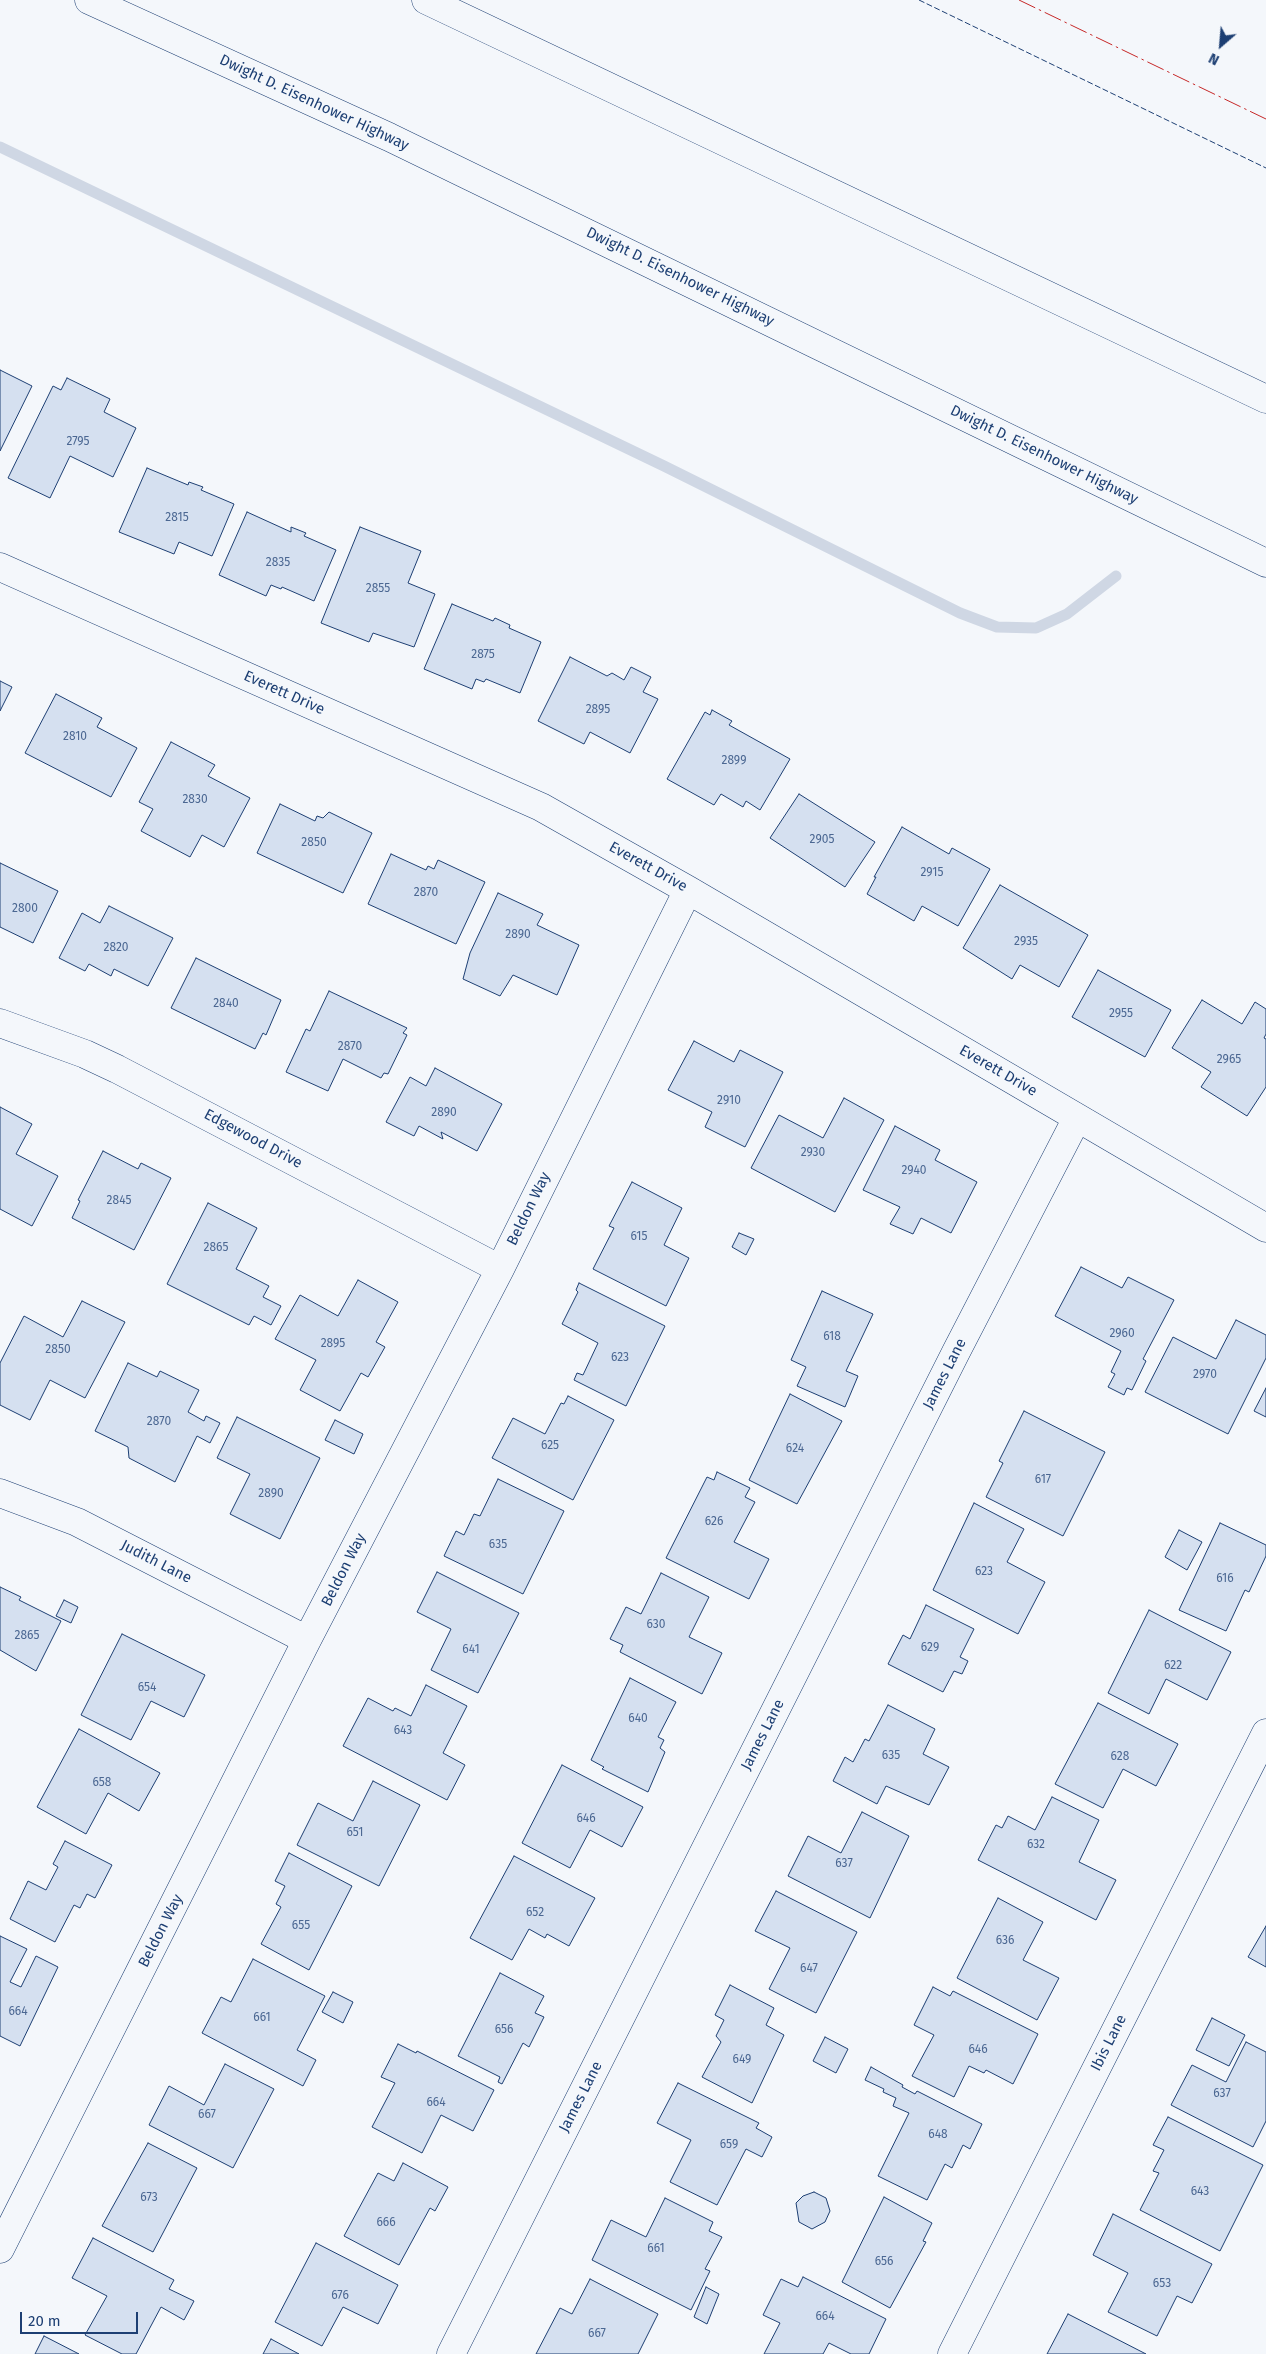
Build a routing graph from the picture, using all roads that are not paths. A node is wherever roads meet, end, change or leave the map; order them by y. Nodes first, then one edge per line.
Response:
1 (89, 0) edge
2 (426, 0) edge
3 (1266, 399) edge
4 (1266, 563) edge
5 (0, 567) edge
6 (688, 890) junction
7 (0, 1023) edge
8 (1077, 1118) junction
9 (1266, 1228) edge
10 (500, 1269) junction
11 (0, 1493) edge
12 (307, 1640) junction
13 (1266, 1733) edge
14 (1259, 1763) edge
15 (0, 2250) edge
16 (451, 2354) edge
17 (952, 2354) edge

1 - 4 main road, Dwight D. Eisenhower Highway
2 - 3 main road
5 - 6 main road, Everett Drive
6 - 8 main road, Everett Drive
6 - 10 main road, Beldon Way
7 - 10 main road, Edgewood Drive
8 - 9 main road, Everett Drive
8 - 16 main road, James Lane
10 - 12 main road, Beldon Way
11 - 12 main road, Judith Lane
12 - 15 main road, Beldon Way
13 - 14 main road, Ibis Lane
14 - 17 main road, Ibis Lane

